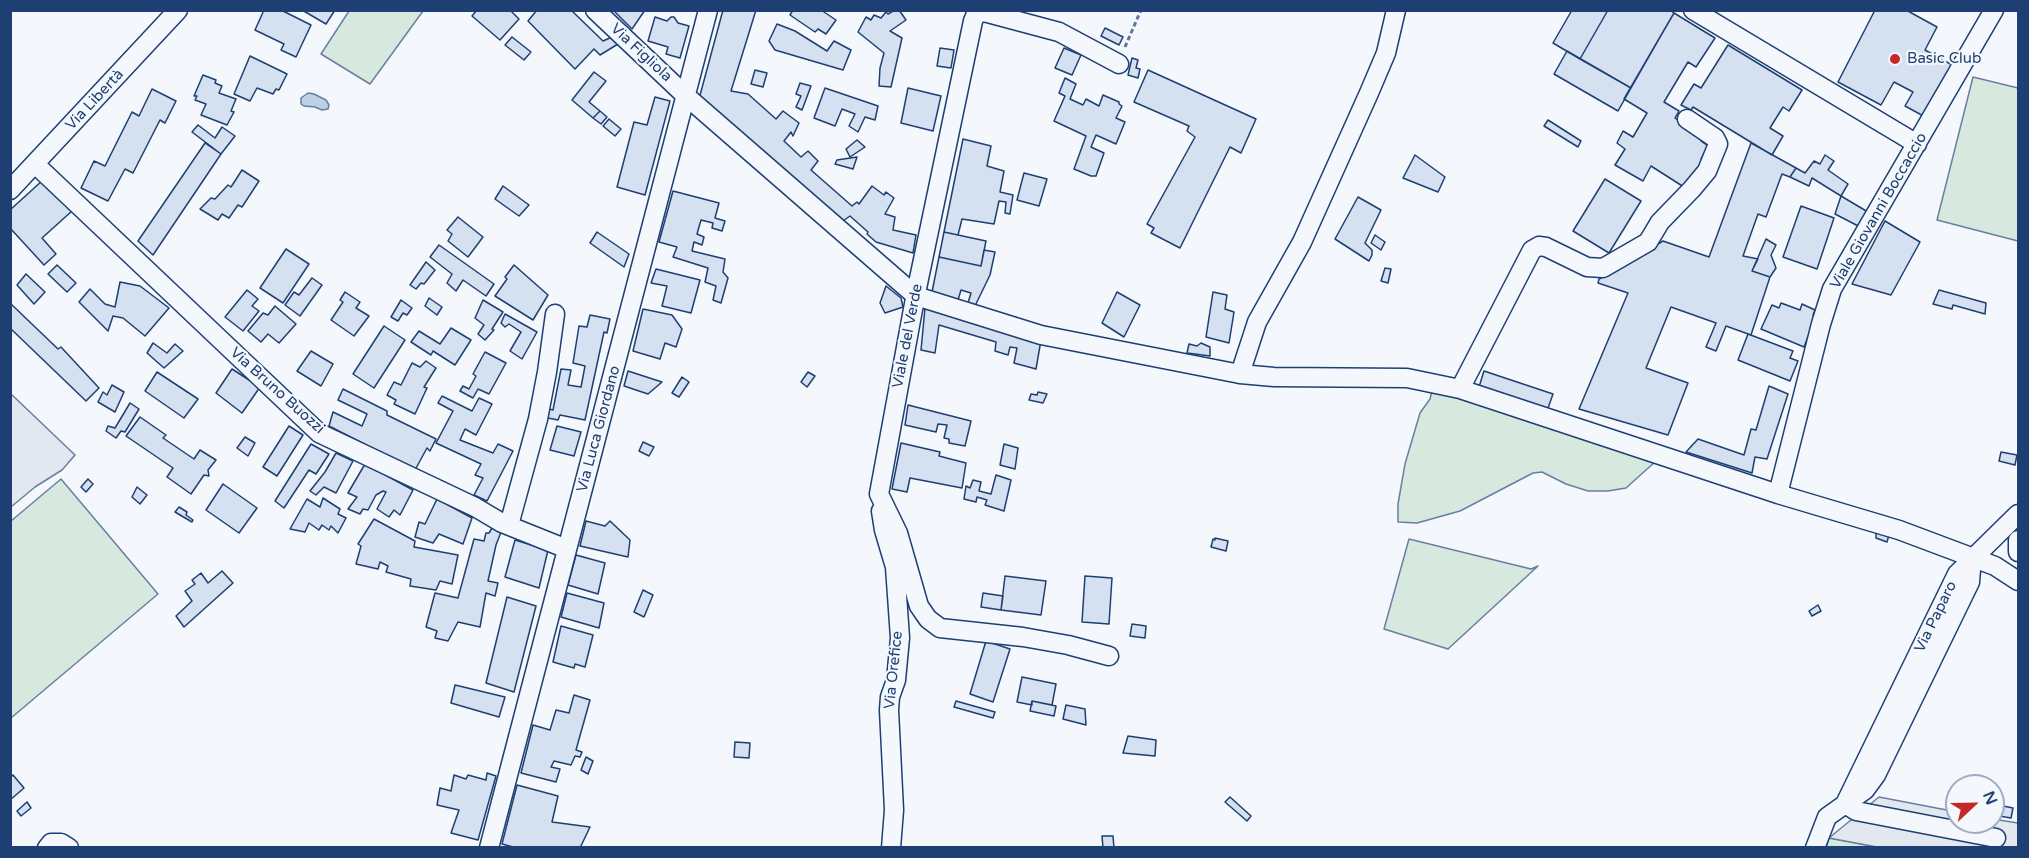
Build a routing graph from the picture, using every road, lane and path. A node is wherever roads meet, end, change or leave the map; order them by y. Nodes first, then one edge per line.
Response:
1 (178, 10) edge
2 (595, 10) edge
3 (708, 10) edge
4 (1141, 10) edge
5 (1396, 10) edge
6 (1694, 10) edge
7 (1994, 10) edge
8 (1119, 64) joint
9 (687, 96) junction
10 (1687, 119) dead end
11 (1917, 144) junction
12 (35, 164) junction
13 (10, 190) edge
14 (916, 296) junction
15 (555, 314) dead end
16 (1240, 374) junction
17 (1460, 389) junction
18 (879, 494) junction
19 (1778, 494) junction
20 (2019, 514) edge
21 (509, 525) junction
22 (2019, 540) edge
23 (567, 549) junction
24 (2019, 552) edge
25 (1972, 558) junction
26 (2019, 581) edge
27 (1109, 656) dead end
28 (1845, 804) junction
29 (1996, 838) dead end
30 (47, 848) edge
31 (69, 848) edge
32 (489, 848) edge
33 (891, 848) edge
34 (1815, 848) edge

1 - 12 street, Via Libertà
2 - 9 street, Via Figliola
3 - 9 street, Via Luca Giordano
4 - 8 path
5 - 16 street
6 - 11 street
7 - 11 street, Viale Giovanni Boccaccio
8 - 14 street, Viale del Verde
9 - 14 street, Via Figliola
9 - 23 street, Via Luca Giordano
10 - 17 street
11 - 19 street, Viale Giovanni Boccaccio
12 - 13 street, Via Libertà
12 - 21 street, Via Bruno Buozzi
14 - 16 street
14 - 18 street, Viale del Verde
15 - 21 street
16 - 17 street
17 - 19 street
18 - 27 street
18 - 33 street, Via Orefice
19 - 25 street
20 - 25 street, Via Paparo
21 - 23 street, Via Bruno Buozzi
22 - 24 street
23 - 32 street, Via Luca Giordano
25 - 26 street
25 - 28 street, Via Paparo
28 - 29 street
28 - 34 street, Via Paparo
30 - 31 street

